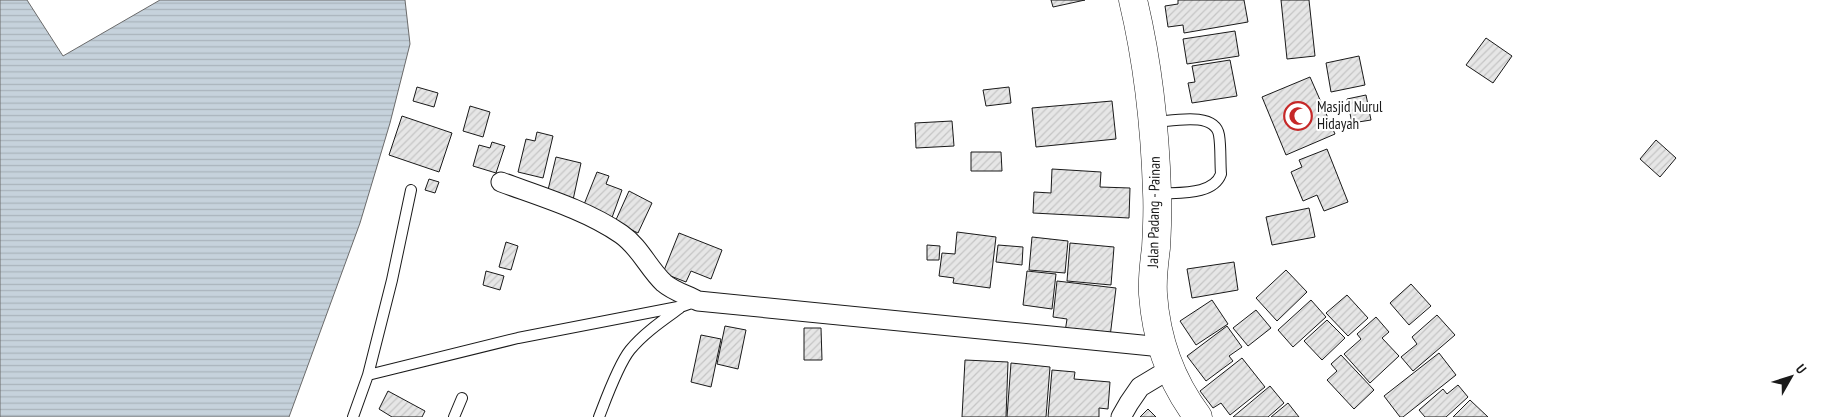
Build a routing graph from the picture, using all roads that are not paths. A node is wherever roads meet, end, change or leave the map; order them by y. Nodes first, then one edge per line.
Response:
1 (1133, 0) edge
2 (1154, 122) junction
3 (501, 182) dead end
4 (411, 190) dead end
5 (1157, 194) junction
6 (690, 303) junction
7 (1166, 358) junction
8 (368, 375) junction
9 (462, 398) dead end
10 (352, 417) edge
11 (454, 417) edge
12 (599, 417) edge
13 (1121, 417) edge
14 (1198, 417) edge

1 - 2 highway, Jalan Padang - Painan
2 - 5 highway, Jalan Padang - Painan
2 - 5 lane
3 - 6 street
4 - 8 lane
5 - 7 highway, Jalan Padang - Painan
6 - 7 street
6 - 8 lane
6 - 12 lane
7 - 13 street
7 - 14 highway, Jalan Padang - Painan
8 - 10 lane
9 - 11 lane

